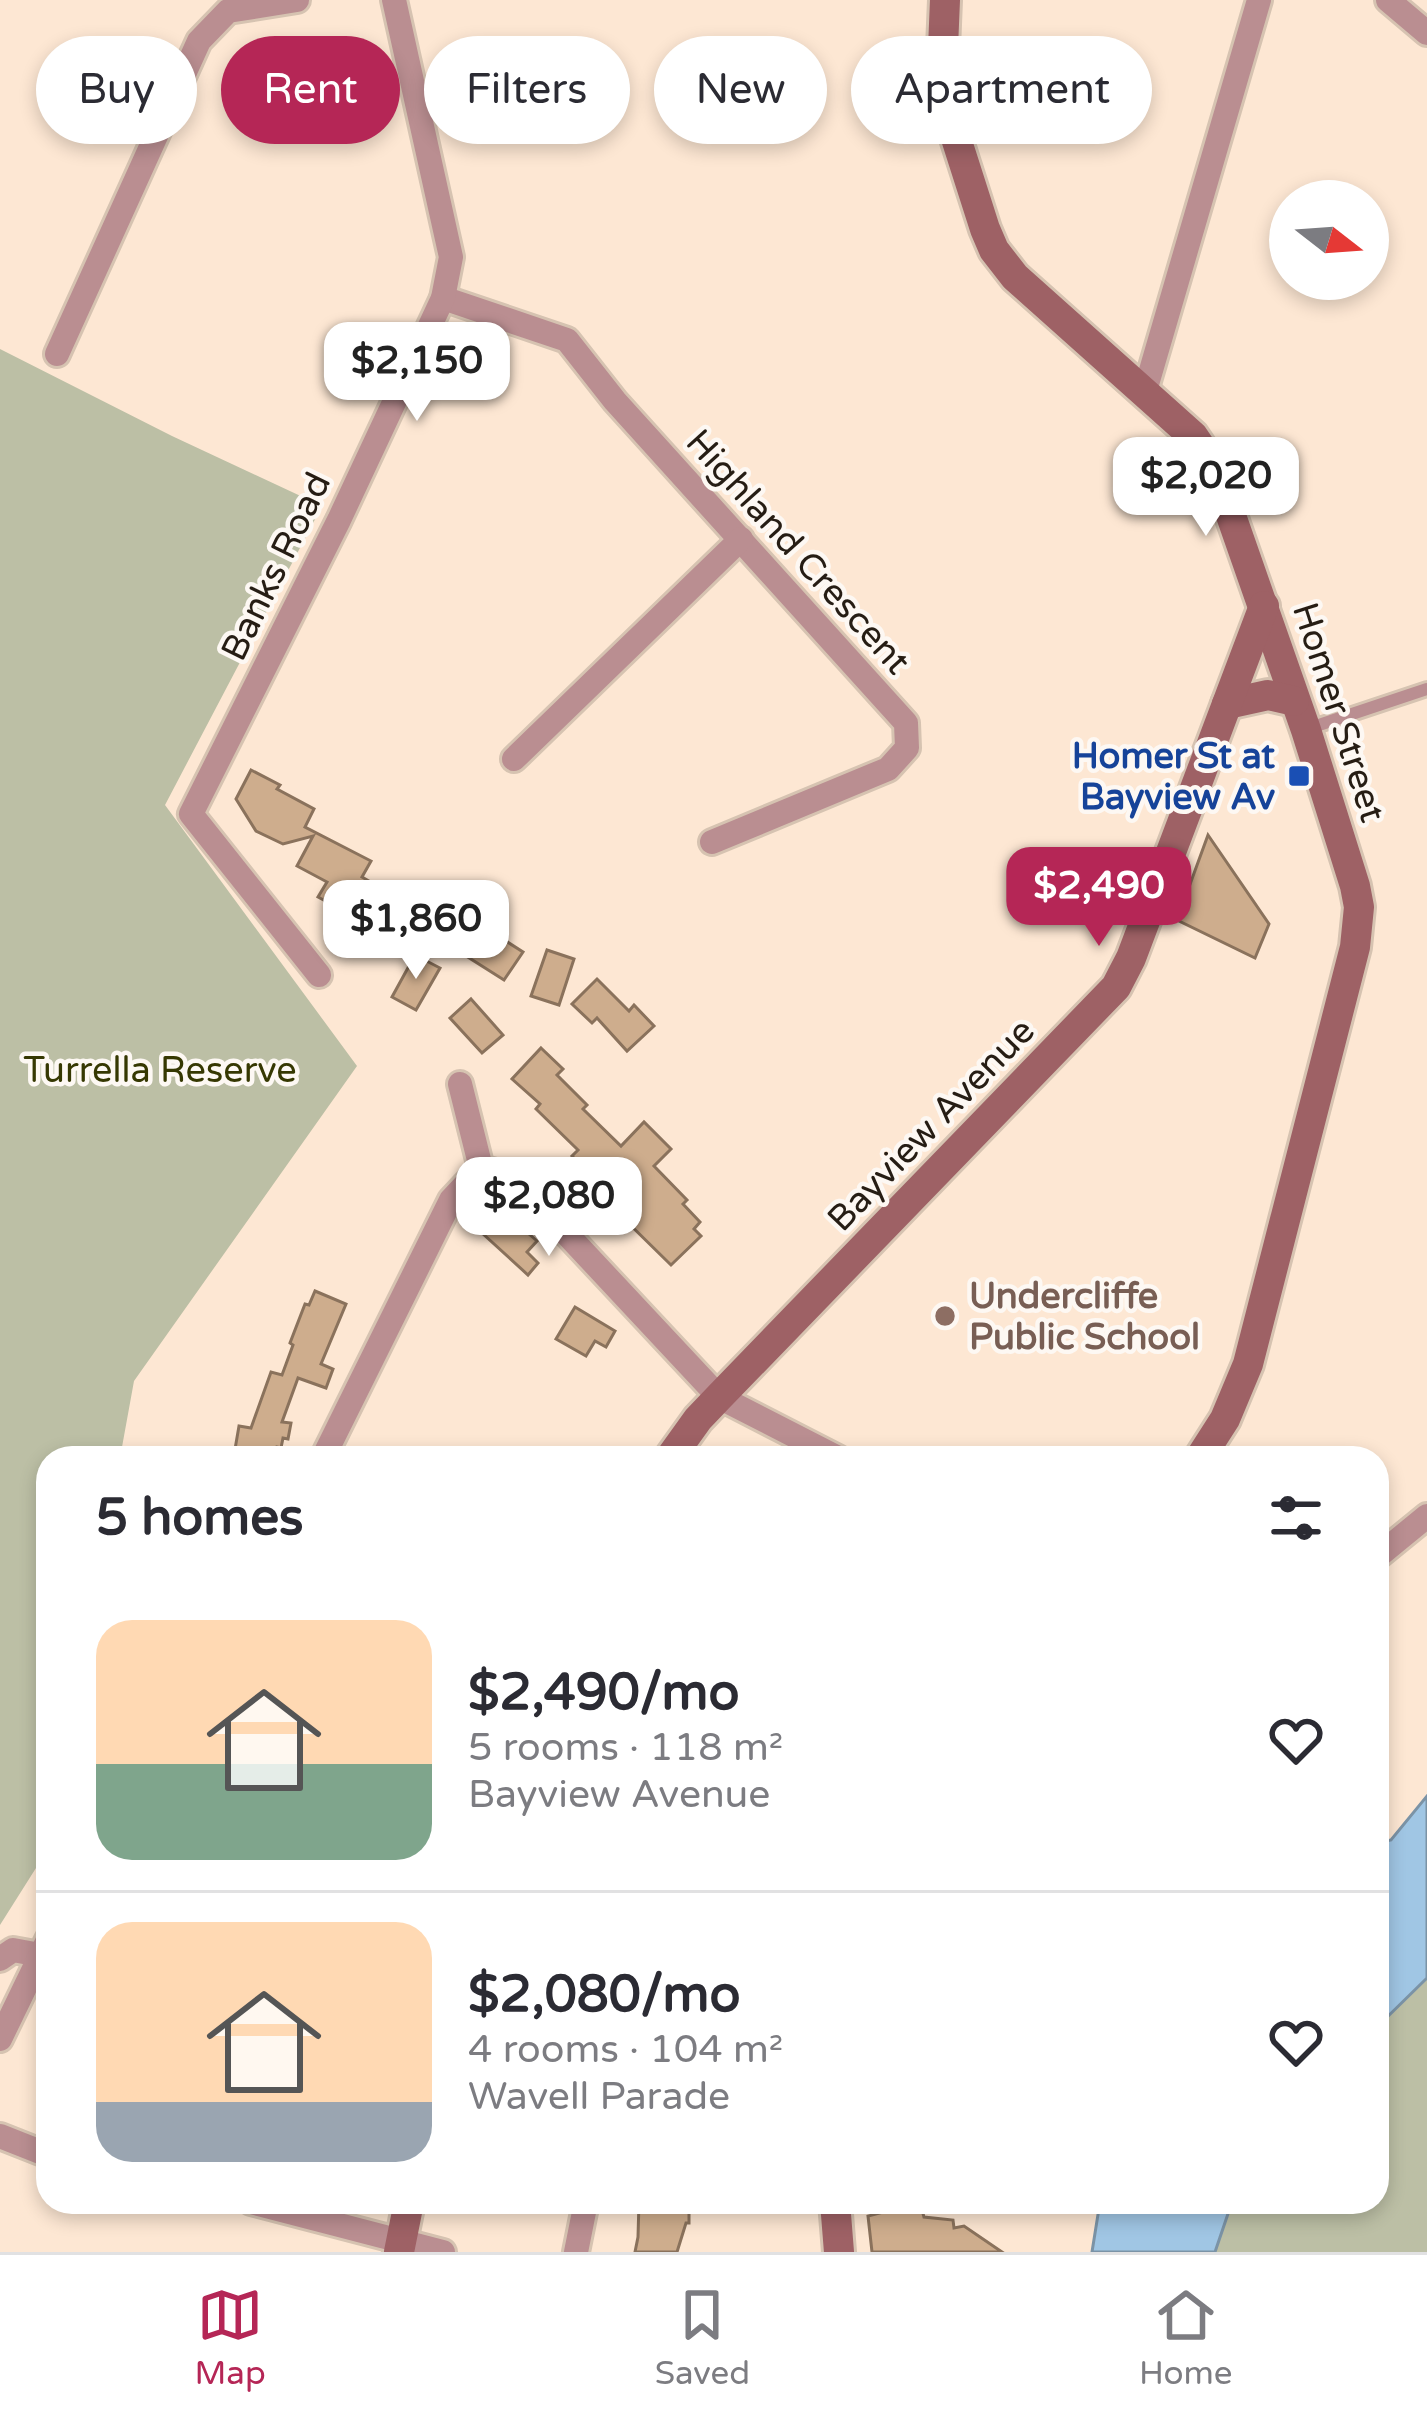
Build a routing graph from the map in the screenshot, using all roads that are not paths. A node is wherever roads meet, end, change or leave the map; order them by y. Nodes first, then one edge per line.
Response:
1 (297, 0) edge
2 (394, 0) edge
3 (945, 0) edge
4 (1259, 0) edge
5 (1388, 0) edge
6 (1427, 33) edge
7 (442, 298) junction
8 (58, 354) dead end
9 (1145, 391) junction
10 (741, 538) junction
11 (1264, 606) junction
12 (1427, 689) edge
13 (1227, 704) junction
14 (1300, 716) junction
15 (514, 759) dead end
16 (712, 842) dead end
17 (319, 975) dead end
18 (460, 1084) dead end
19 (481, 1168) junction
20 (719, 1396) junction
21 (329, 1446) edge
22 (679, 1446) edge
23 (815, 1446) edge
24 (1208, 1446) edge
25 (1427, 1516) edge
26 (1389, 1547) edge
27 (36, 1948) edge
28 (0, 1959) edge
29 (36, 1964) edge
30 (0, 2038) edge
31 (0, 2136) edge
32 (36, 2150) edge
33 (292, 2214) edge
34 (407, 2214) edge
35 (584, 2214) edge
36 (836, 2214) edge
37 (400, 2246) edge
38 (442, 2252) edge
39 (576, 2252) edge
40 (839, 2252) edge

1 - 8 street
2 - 7 street, Banks Road
3 - 9 main road, Homer Street
4 - 9 street
5 - 6 street
7 - 10 street, Highland Crescent
7 - 17 street, Banks Road
9 - 11 main road, Homer Street
10 - 15 street
10 - 16 street, Highland Crescent
11 - 13 main road, Bayview Avenue
11 - 14 main road, Homer Street
12 - 14 lane
13 - 14 main road
13 - 20 main road, Bayview Avenue
14 - 24 main road, Homer Street
18 - 19 street
19 - 20 street
19 - 21 street
20 - 22 main road, Bayview Avenue
20 - 23 street
25 - 26 street
27 - 28 street
29 - 30 street
31 - 32 street
33 - 37 street
34 - 37 main road
35 - 39 street
36 - 40 main road
37 - 38 street

